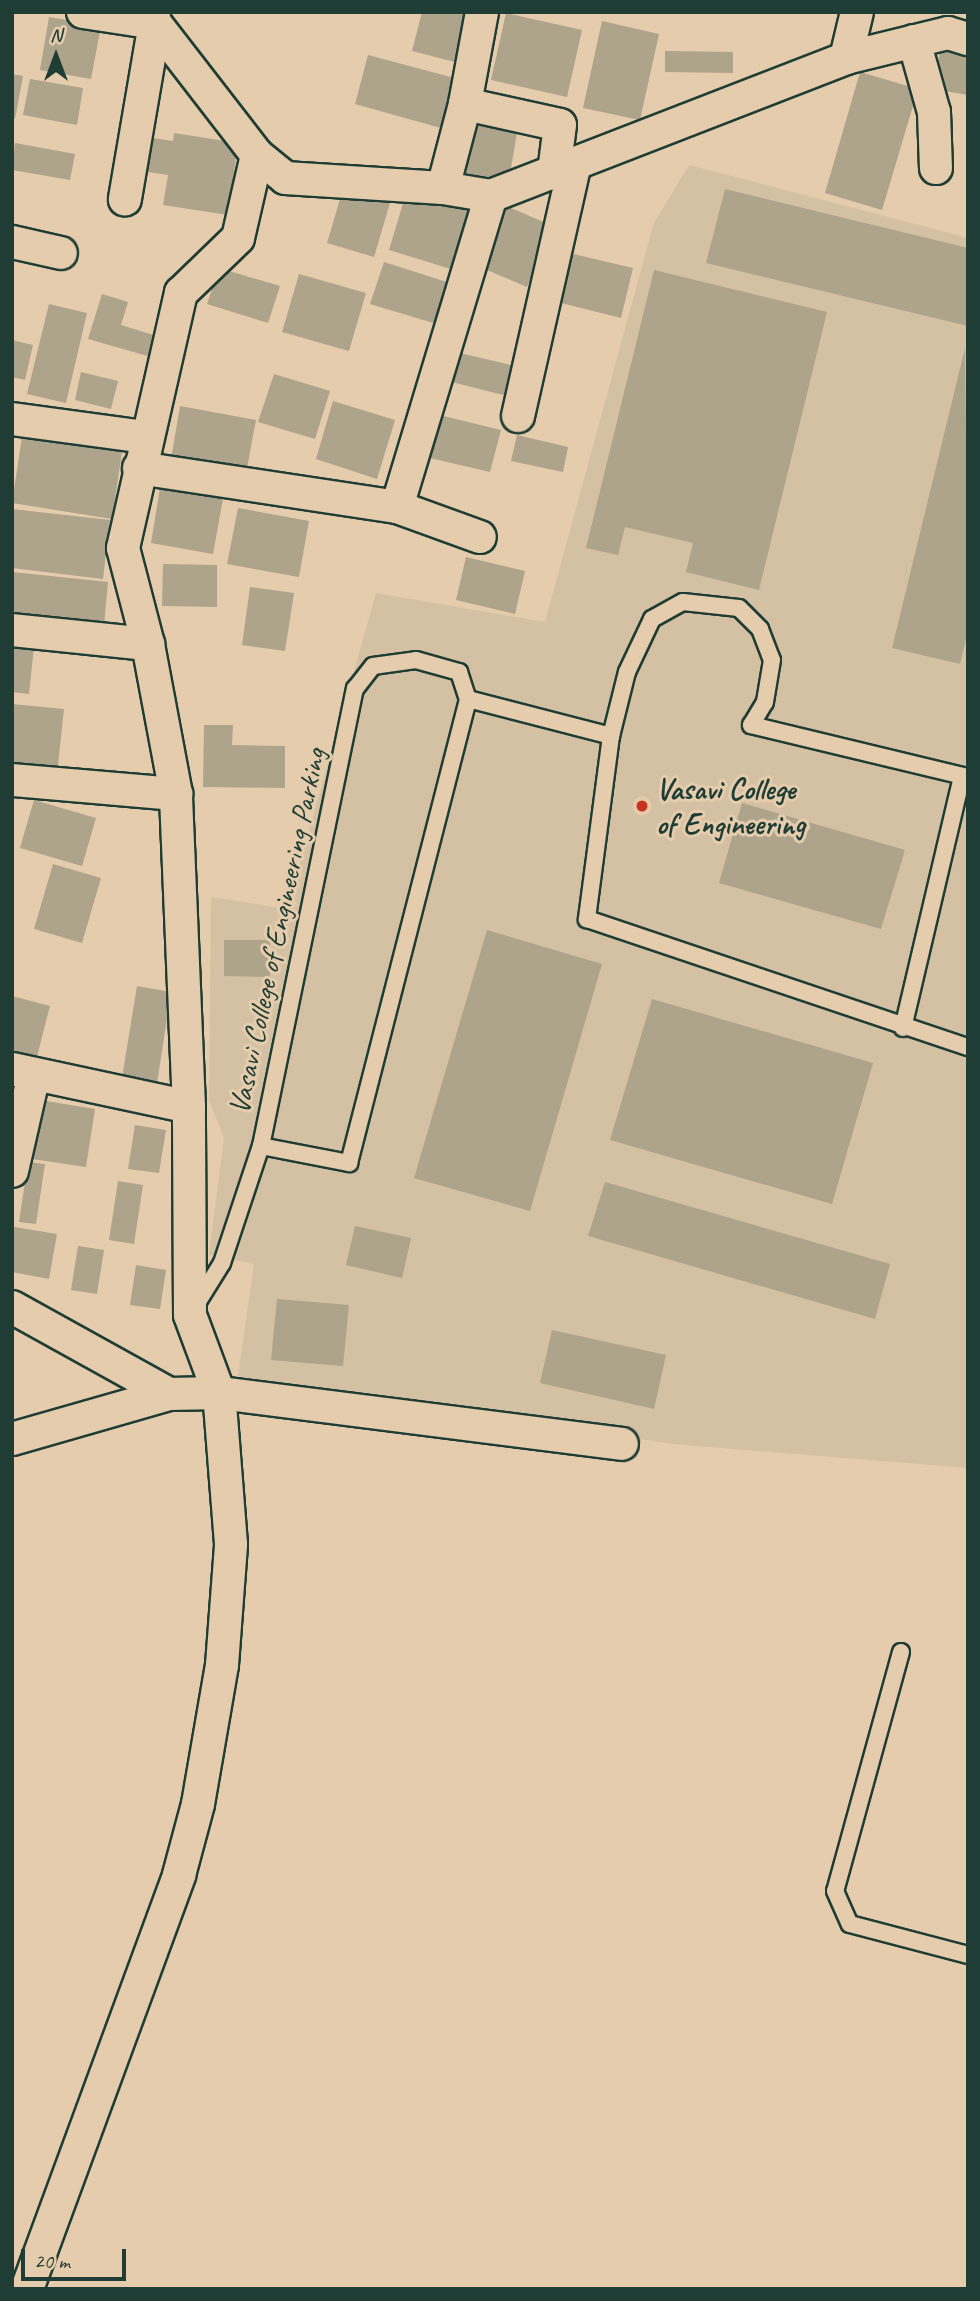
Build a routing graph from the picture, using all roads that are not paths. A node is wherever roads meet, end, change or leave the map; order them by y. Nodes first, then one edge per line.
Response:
1 (83, 12) edge
2 (482, 12) edge
3 (857, 12) edge
4 (154, 18) edge
5 (960, 28) edge
6 (914, 41) junction
7 (846, 58) junction
8 (465, 104) junction
9 (257, 155) junction
10 (565, 168) junction
11 (936, 168) dead end
12 (443, 188) junction
13 (491, 196) junction
14 (125, 198) dead end
15 (12, 242) edge
16 (61, 253) dead end
17 (519, 416) dead end
18 (12, 419) edge
19 (146, 437) junction
20 (139, 468) junction
21 (397, 507) junction
22 (480, 537) dead end
23 (12, 631) edge
24 (148, 644) junction
25 (468, 699) junction
26 (611, 736) junction
27 (965, 776) edge
28 (13, 785) edge
29 (176, 794) junction
30 (903, 1028) junction
31 (968, 1047) edge
32 (23, 1071) edge
33 (189, 1107) junction
34 (261, 1146) junction
35 (12, 1171) edge
36 (12, 1307) edge
37 (190, 1315) junction
38 (219, 1393) junction
39 (169, 1394) junction
40 (12, 1439) edge
41 (622, 1444) dead end
42 (901, 1652) dead end
43 (968, 1955) edge
44 (27, 2289) edge

1 - 4 street
2 - 8 street
3 - 7 street
4 - 9 street
4 - 14 street
5 - 6 street
6 - 7 street
6 - 11 street
7 - 10 street
8 - 10 street
8 - 12 street
9 - 12 street
9 - 19 street
10 - 13 street
10 - 17 street
12 - 13 street
13 - 21 street
15 - 16 street
18 - 19 street
19 - 20 street
20 - 21 street
20 - 24 street
21 - 22 street
23 - 24 street
24 - 29 street
25 - 26 lane
25 - 34 lane
25 - 34 lane, Vasavi College of Engineering Parking
26 - 27 lane
26 - 30 lane
27 - 30 lane
28 - 29 street
29 - 33 street
30 - 31 lane
32 - 33 street
32 - 35 street
33 - 37 street
34 - 37 lane, Vasavi College of Engineering Parking
36 - 39 street
37 - 38 street
38 - 39 street
38 - 41 street
38 - 44 street
39 - 40 street
42 - 43 lane

